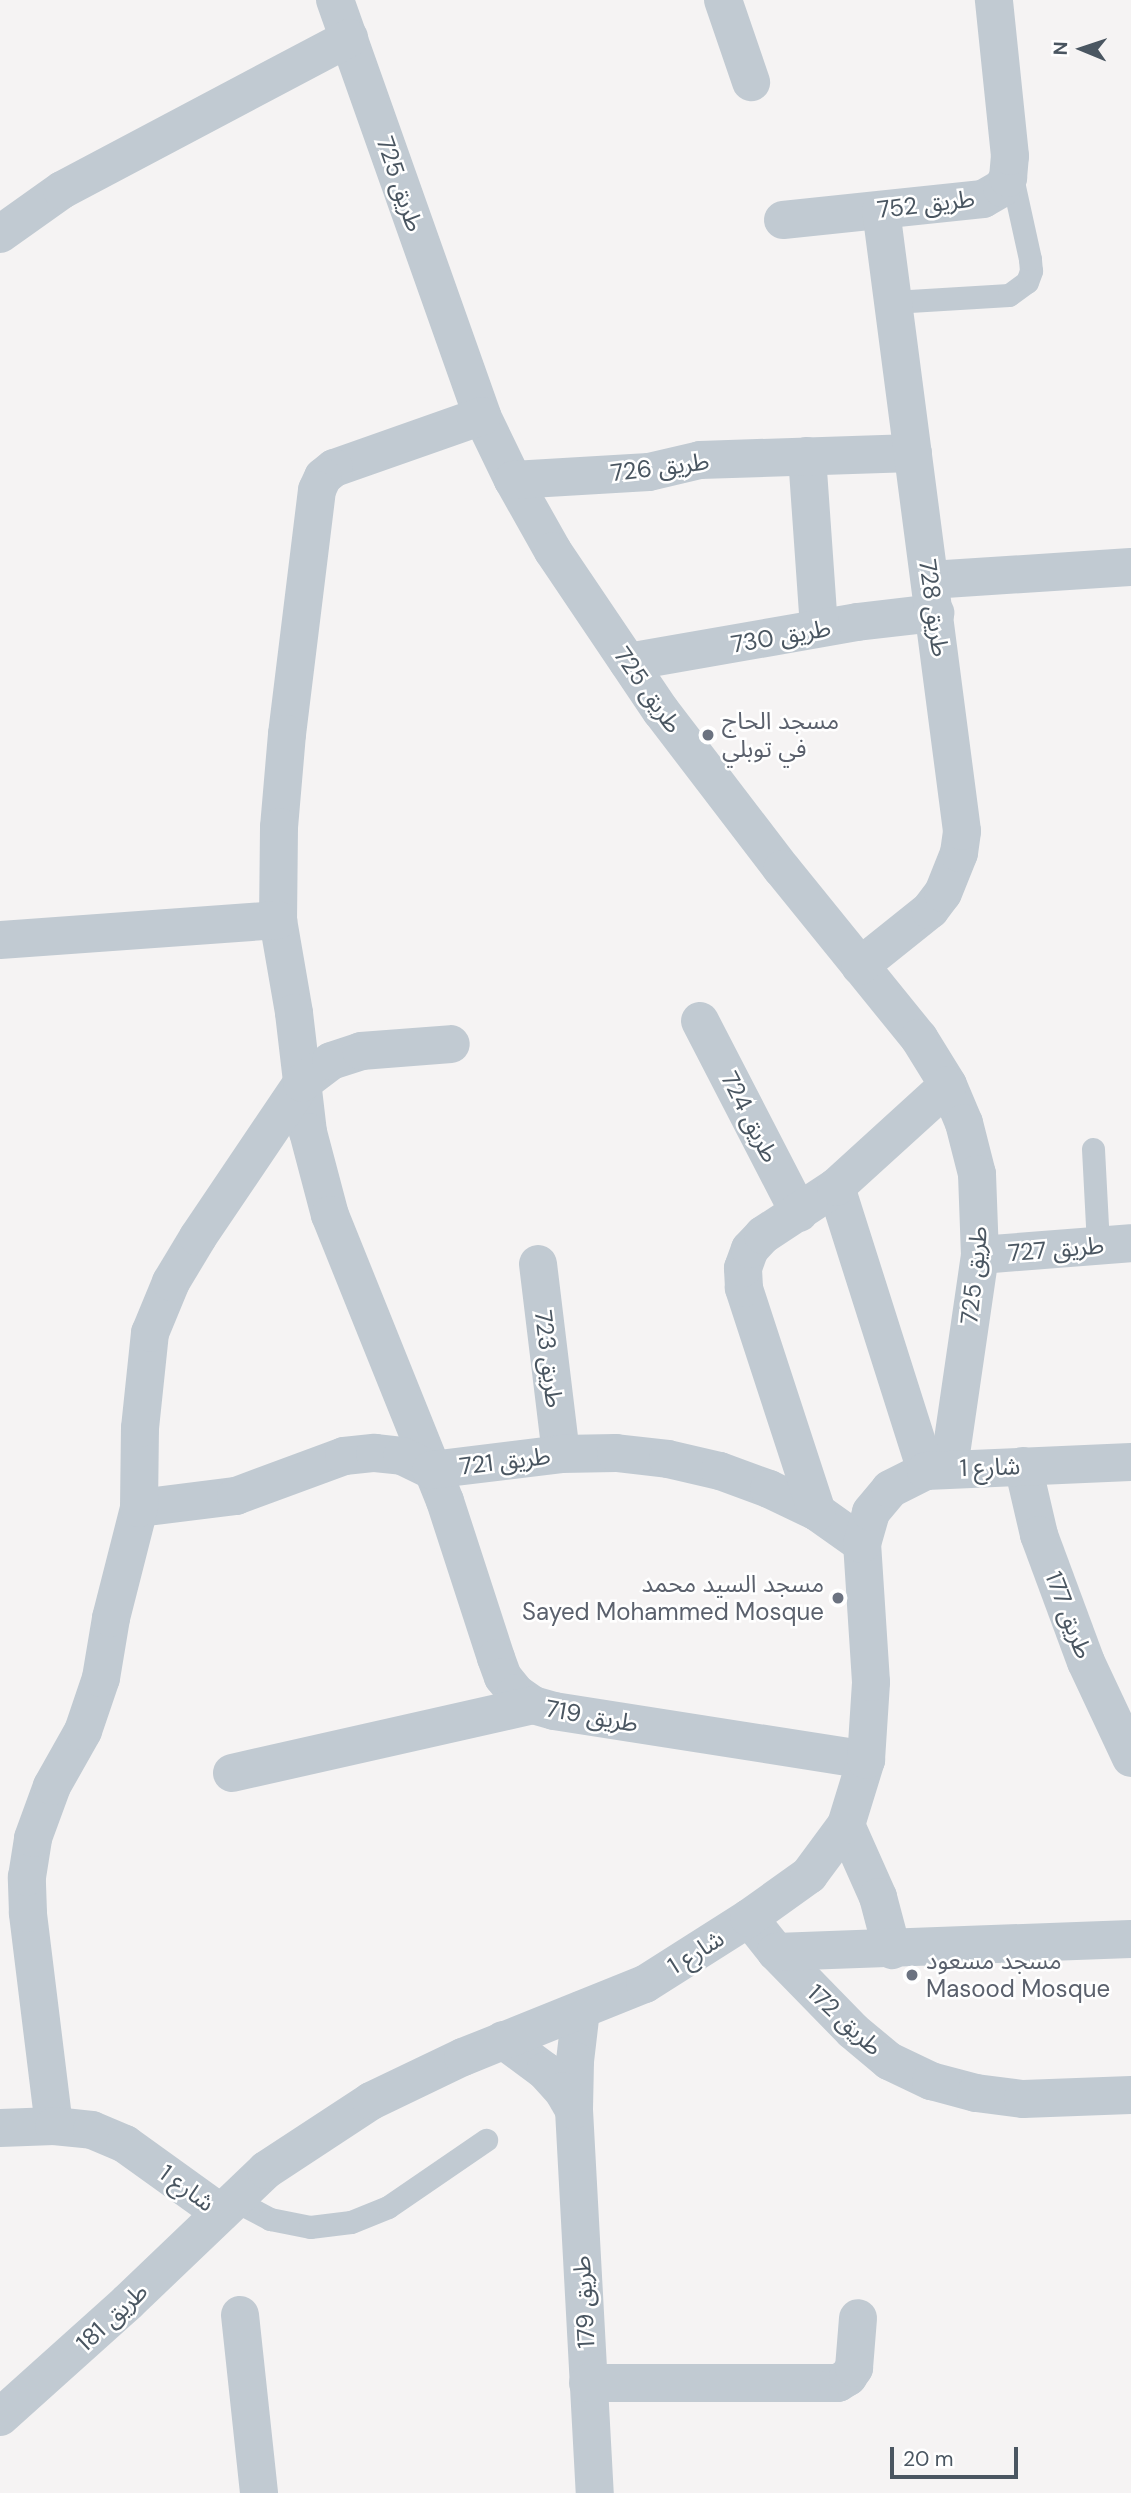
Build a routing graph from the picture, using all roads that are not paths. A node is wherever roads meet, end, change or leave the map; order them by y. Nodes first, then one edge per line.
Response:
1 (335, 0) edge
2 (723, 0) edge
3 (994, 0) edge
4 (349, 38) junction
5 (751, 82) dead end
6 (1010, 167) junction
7 (881, 210) junction
8 (783, 220) dead end
9 (0, 234) edge
10 (893, 302) junction
11 (482, 416) junction
12 (914, 453) junction
13 (807, 456) junction
14 (513, 480) junction
15 (1131, 567) edge
16 (932, 597) junction
17 (819, 628) junction
18 (628, 662) junction
19 (278, 920) junction
20 (0, 940) edge
21 (860, 966) junction
22 (700, 1021) dead end
23 (451, 1044) dead end
24 (302, 1083) junction
25 (948, 1085) junction
26 (1093, 1149) dead end
27 (836, 1186) junction
28 (799, 1213) junction
29 (1114, 1244) edge
30 (980, 1255) junction
31 (538, 1264) dead end
32 (561, 1454) junction
33 (1131, 1462) edge
34 (1023, 1466) junction
35 (937, 1469) junction
36 (432, 1470) junction
37 (139, 1508) junction
38 (817, 1512) junction
39 (862, 1544) junction
40 (533, 1705) junction
41 (1131, 1758) edge
42 (866, 1760) junction
43 (232, 1773) dead end
44 (846, 1825) junction
45 (749, 1918) junction
46 (1131, 1939) edge
47 (891, 1950) junction
48 (776, 1952) junction
49 (582, 2010) junction
50 (503, 2040) junction
51 (1131, 2095) edge
52 (574, 2110) junction
53 (54, 2126) junction
54 (0, 2127) edge
55 (486, 2140) dead end
56 (227, 2207) junction
57 (240, 2315) dead end
58 (858, 2318) dead end
59 (588, 2383) junction
60 (0, 2417) edge
61 (259, 2493) edge
62 (596, 2493) edge

1 - 4 street, طريق 725
2 - 5 street
3 - 6 street
4 - 9 street
4 - 11 street, طريق 725
6 - 7 street, طريق 752
6 - 10 lane
7 - 8 street, طريق 752
7 - 10 street, طريق 728
10 - 12 street, طريق 728
11 - 14 street, طريق 725
11 - 19 street, طريق 719
12 - 13 street, طريق 726
12 - 16 street, طريق 728
13 - 14 street, طريق 726
13 - 17 street
14 - 18 street, طريق 725
15 - 16 street, طريق 730
16 - 17 street, طريق 730
16 - 21 street, طريق 728
17 - 18 street, طريق 730
18 - 21 street, طريق 725
19 - 20 street
19 - 24 street, طريق 719
21 - 25 street, طريق 725
22 - 28 street, طريق 724
23 - 24 street
24 - 36 street, طريق 719
24 - 37 street
25 - 27 street
25 - 30 street, طريق 725
26 - 29 lane
27 - 28 street
27 - 35 street
28 - 38 street
29 - 30 street, طريق 727
30 - 35 street, طريق 725
31 - 32 street, طريق 723
32 - 36 street, طريق 721
32 - 38 street, طريق 721
33 - 34 street, شارع 1
34 - 35 street, شارع 1
34 - 41 street, طريق 177
35 - 39 street, شارع 1
36 - 37 street, طريق 721
36 - 40 street, طريق 719
37 - 53 street
38 - 39 street, طريق 721
39 - 42 street, شارع 1
40 - 42 street, طريق 719
40 - 43 street
42 - 44 street, شارع 1
44 - 45 street, شارع 1
44 - 47 street
45 - 48 street, طريق 172
45 - 49 street, شارع 1
46 - 47 street
47 - 48 street
48 - 51 street, طريق 172
49 - 50 street, شارع 1
49 - 52 street, طريق 179
50 - 52 street
50 - 56 street, شارع 1
52 - 59 street, طريق 179
53 - 54 street, شارع 1
53 - 56 street, شارع 1
55 - 56 lane
56 - 60 street, طريق 181
57 - 61 street
58 - 59 street
59 - 62 street, طريق 179

